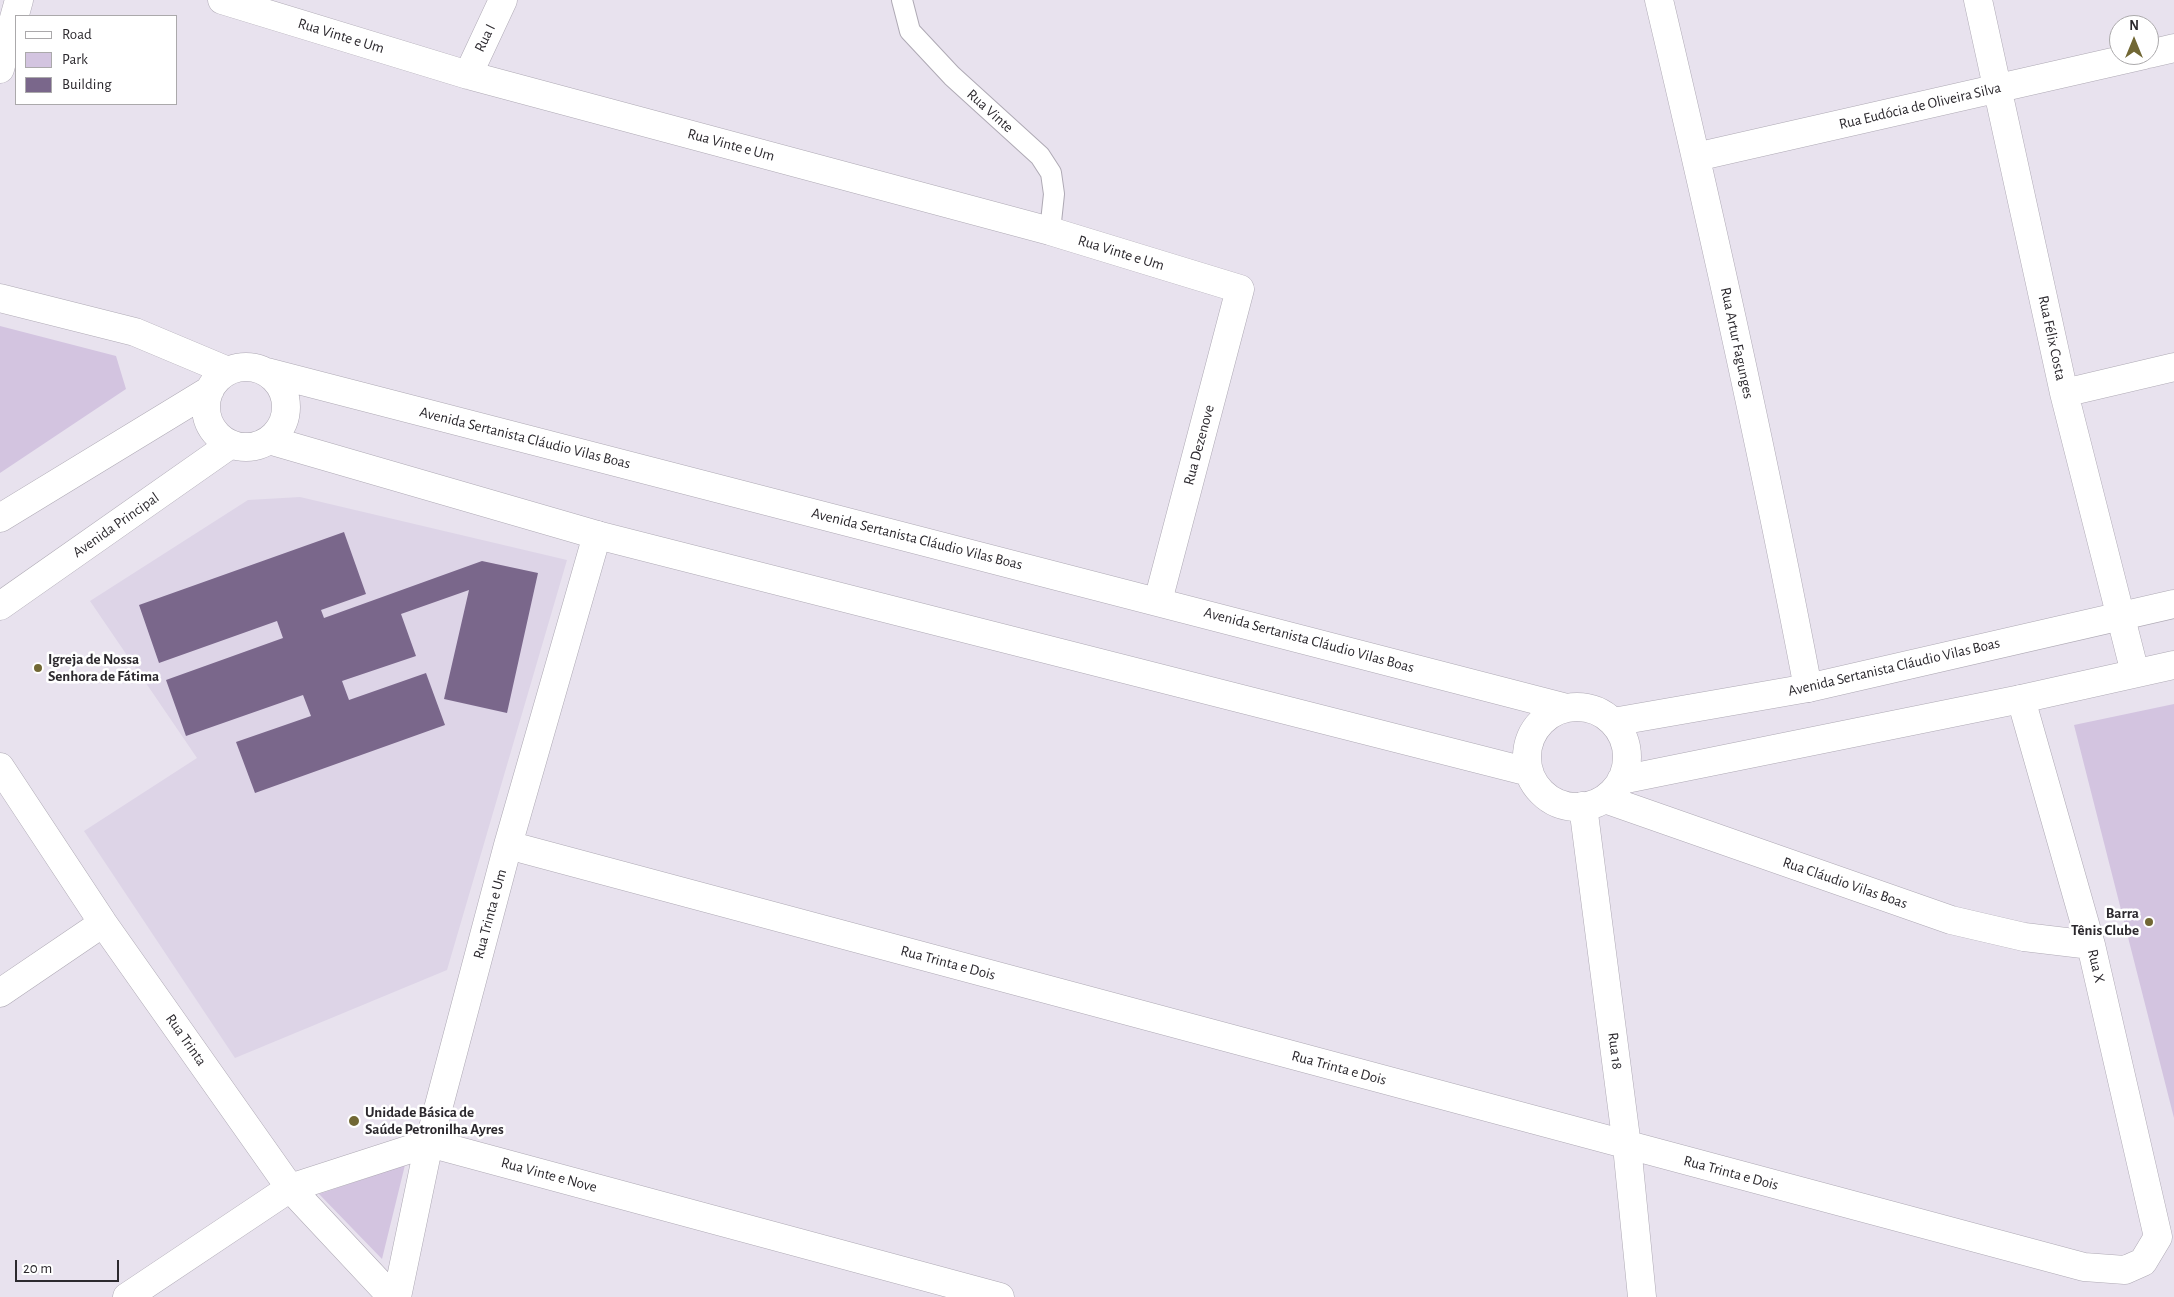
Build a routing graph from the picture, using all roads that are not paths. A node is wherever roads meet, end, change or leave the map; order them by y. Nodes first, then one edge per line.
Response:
1 (19, 0) edge
2 (222, 0) edge
3 (503, 0) edge
4 (902, 0) edge
5 (1659, 0) edge
6 (1978, 0) edge
7 (2174, 48) edge
8 (2159, 52) edge
9 (2109, 63) edge
10 (0, 69) edge
11 (468, 75) junction
12 (1998, 88) junction
13 (1696, 157) junction
14 (1050, 231) junction
15 (1240, 289) joint
16 (0, 298) edge
17 (2174, 368) edge
18 (267, 372) junction
19 (219, 380) junction
20 (2064, 393) junction
21 (270, 440) junction
22 (231, 444) junction
23 (0, 518) edge
24 (597, 534) junction
25 (1158, 601) junction
26 (2174, 604) edge
27 (0, 606) edge
28 (2121, 616) junction
29 (2174, 665) edge
30 (2135, 674) junction
31 (1808, 688) junction
32 (2021, 699) junction
33 (1567, 708) junction
34 (1613, 722) junction
35 (0, 767) edge
36 (1529, 772) junction
37 (1603, 795) junction
38 (508, 845) junction
39 (104, 923) junction
40 (2091, 945) junction
41 (0, 993) edge
42 (429, 1143) junction
43 (1627, 1146) junction
44 (290, 1188) junction
45 (2158, 1237) joint
46 (127, 1297) edge
47 (392, 1297) edge
48 (396, 1297) edge
49 (1000, 1297) edge
50 (1642, 1297) edge

1 - 10 street
2 - 11 street, Rua Vinte e Um
3 - 11 street, Rua I
4 - 14 lane, Rua Vinte
5 - 13 street, Rua Artur Fagunges
6 - 12 street, Rua Félix Costa
7 - 8 street
9 - 12 street, Rua Eudócia de Oliveira Silva
11 - 14 street, Rua Vinte e Um
12 - 13 street, Rua Eudócia de Oliveira Silva
12 - 20 street, Rua Félix Costa
13 - 31 street, Rua Artur Fagunges
14 - 15 street, Rua Vinte e Um
15 - 25 street, Rua Dezenove
16 - 19 street
17 - 20 street
18 - 19 street
18 - 21 street
18 - 25 street, Avenida Sertanista Cláudio Vilas Boas
19 - 22 street
19 - 23 street
20 - 28 street, Rua Félix Costa
21 - 22 street
21 - 24 street
22 - 27 street, Avenida Principal
24 - 36 street
24 - 38 street, Rua Trinta e Um
25 - 33 street, Avenida Sertanista Cláudio Vilas Boas
26 - 28 street, Avenida Sertanista Cláudio Vilas Boas
28 - 30 street, Rua Félix Costa
28 - 31 street, Avenida Sertanista Cláudio Vilas Boas
29 - 30 street
30 - 32 street
31 - 34 street, Avenida Sertanista Cláudio Vilas Boas
32 - 37 street
32 - 40 street, Rua X
33 - 34 street
33 - 36 street
34 - 37 street
35 - 39 street, Rua Trinta
36 - 37 street
37 - 40 street, Rua Cláudio Vilas Boas
37 - 43 street, Rua 18
38 - 42 street, Rua Trinta e Um
38 - 43 street, Rua Trinta e Dois
39 - 41 street
39 - 44 street, Rua Trinta
40 - 45 street, Rua X
42 - 44 street
42 - 48 street, Rua Trinta e Um
42 - 49 street, Rua Vinte e Nove
43 - 45 street, Rua Trinta e Dois
43 - 50 street, Rua 18
44 - 46 street
44 - 47 street, Rua Trinta

